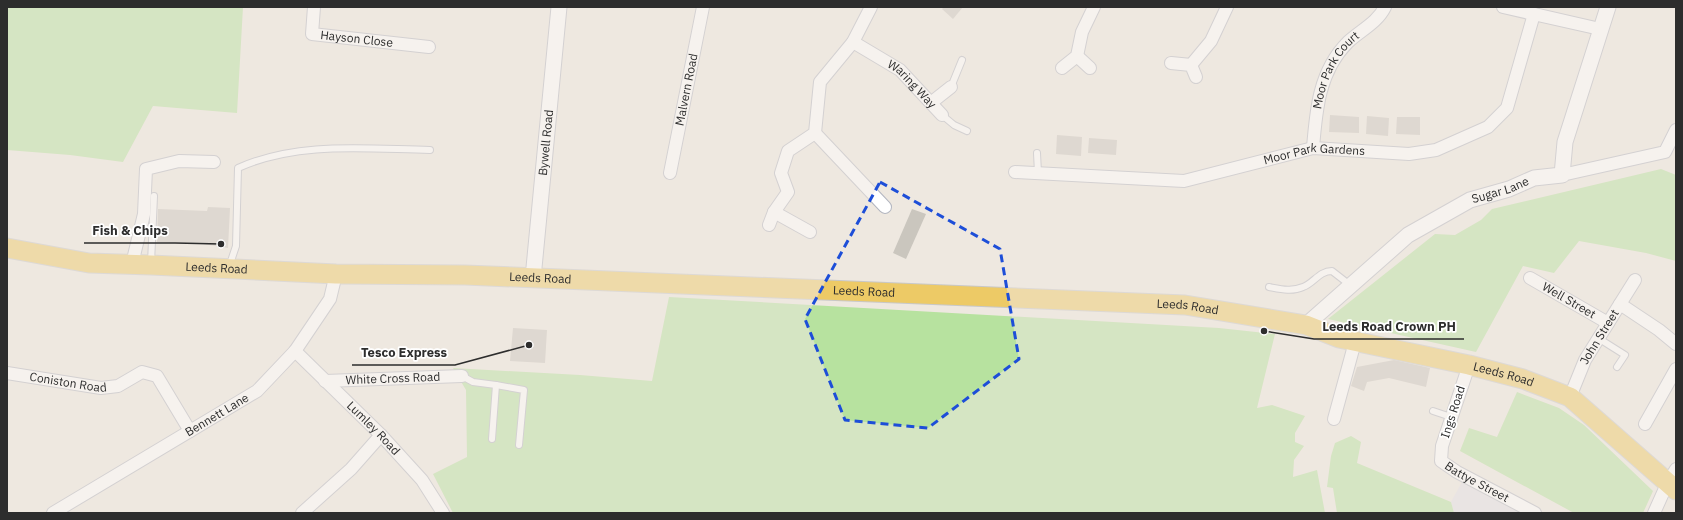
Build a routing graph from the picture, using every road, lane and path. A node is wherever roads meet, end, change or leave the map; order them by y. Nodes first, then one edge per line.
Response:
1 (314, 7) edge
2 (559, 7) edge
3 (703, 7) edge
4 (870, 7) edge
5 (1094, 7) edge
6 (1227, 7) edge
7 (1385, 7) edge
8 (1503, 7) edge
9 (1608, 7) edge
10 (1534, 14) junction
11 (1600, 29) junction
12 (853, 42) junction
13 (429, 47) dead end
14 (1077, 56) junction
15 (962, 60) dead end
16 (1171, 63) dead end
17 (1191, 65) junction
18 (1062, 68) dead end
19 (1090, 68) dead end
20 (1196, 77) dead end
21 (951, 88) joint
22 (932, 102) junction
23 (942, 115) joint
24 (1676, 130) edge
25 (967, 131) dead end
26 (815, 133) junction
27 (1313, 148) junction
28 (430, 150) dead end
29 (1037, 153) dead end
30 (214, 162) dead end
31 (1015, 172) dead end
32 (670, 173) dead end
33 (1038, 173) junction
34 (1562, 175) junction
35 (154, 196) dead end
36 (885, 207) dead end
37 (774, 212) junction
38 (769, 225) dead end
39 (810, 232) dead end
40 (7, 248) edge
41 (132, 264) junction
42 (151, 264) junction
43 (228, 269) junction
44 (336, 274) junction
45 (533, 278) junction
46 (1530, 278) dead end
47 (1635, 280) dead end
48 (1352, 286) junction
49 (1269, 287) dead end
50 (1620, 304) junction
51 (1608, 323) junction
52 (1306, 325) junction
53 (1598, 338) junction
54 (1355, 342) junction
55 (1676, 344) edge
56 (295, 351) junction
57 (1469, 365) junction
58 (1617, 367) dead end
59 (1676, 369) edge
60 (7, 373) edge
61 (462, 376) joint
62 (325, 381) junction
63 (496, 385) junction
64 (1570, 397) junction
65 (1433, 411) dead end
66 (1452, 417) junction
67 (1334, 419) dead end
68 (1645, 424) dead end
69 (190, 431) junction
70 (381, 435) junction
71 (492, 439) dead end
72 (519, 445) dead end
73 (1441, 461) joint
74 (1673, 481) edge
75 (53, 513) edge
76 (302, 513) edge
77 (443, 513) edge
78 (1535, 513) edge
79 (1654, 513) edge

1 - 13 street, Hayson Close
2 - 45 street, Bywell Road
3 - 32 street, Malvern Road
4 - 12 street
5 - 14 street
6 - 17 street
7 - 27 street, Moor Park Court
8 - 10 street
9 - 11 street
10 - 11 street
10 - 27 street, Moor Park Gardens
11 - 34 street
12 - 22 street, Waring Way
12 - 26 street
14 - 18 street
14 - 19 street
15 - 21 lane
16 - 17 street
17 - 20 street
21 - 22 street
22 - 23 street, Waring Way
23 - 25 lane, Waring Way
24 - 34 street
26 - 36 street
26 - 37 street
27 - 33 street, Moor Park Gardens
28 - 43 lane
29 - 33 lane
30 - 41 street
31 - 33 street, Moor Park Gardens
34 - 48 street, Sugar Lane
35 - 42 lane
37 - 38 street
37 - 39 street
40 - 41 main road, Leeds Road
41 - 42 main road, Leeds Road
42 - 43 main road, Leeds Road
43 - 44 main road, Leeds Road
44 - 45 main road, Leeds Road
44 - 56 street, Bennett Lane
45 - 52 main road, Leeds Road
46 - 51 street, Well Street
47 - 50 street, John Street
48 - 49 lane
48 - 52 street, Sugar Lane
50 - 51 street, John Street
50 - 55 street
51 - 53 street, John Street
52 - 54 main road, Leeds Road
53 - 58 lane
53 - 64 street, John Street
54 - 57 main road, Leeds Road
54 - 67 street
56 - 62 street, Lumley Road
56 - 69 street, Bennett Lane
57 - 64 main road, Leeds Road
57 - 66 street, Ings Road
59 - 68 street
60 - 69 street, Coniston Road
61 - 62 street, White Cross Road
61 - 63 lane
62 - 70 street, Lumley Road
63 - 71 lane
63 - 72 lane
64 - 74 main road, Leeds Road
65 - 66 lane
66 - 73 street, Ings Road
69 - 75 street, Bennett Lane
70 - 76 street
70 - 77 street, Lumley Road
73 - 78 street, Battye Street
74 - 79 street

